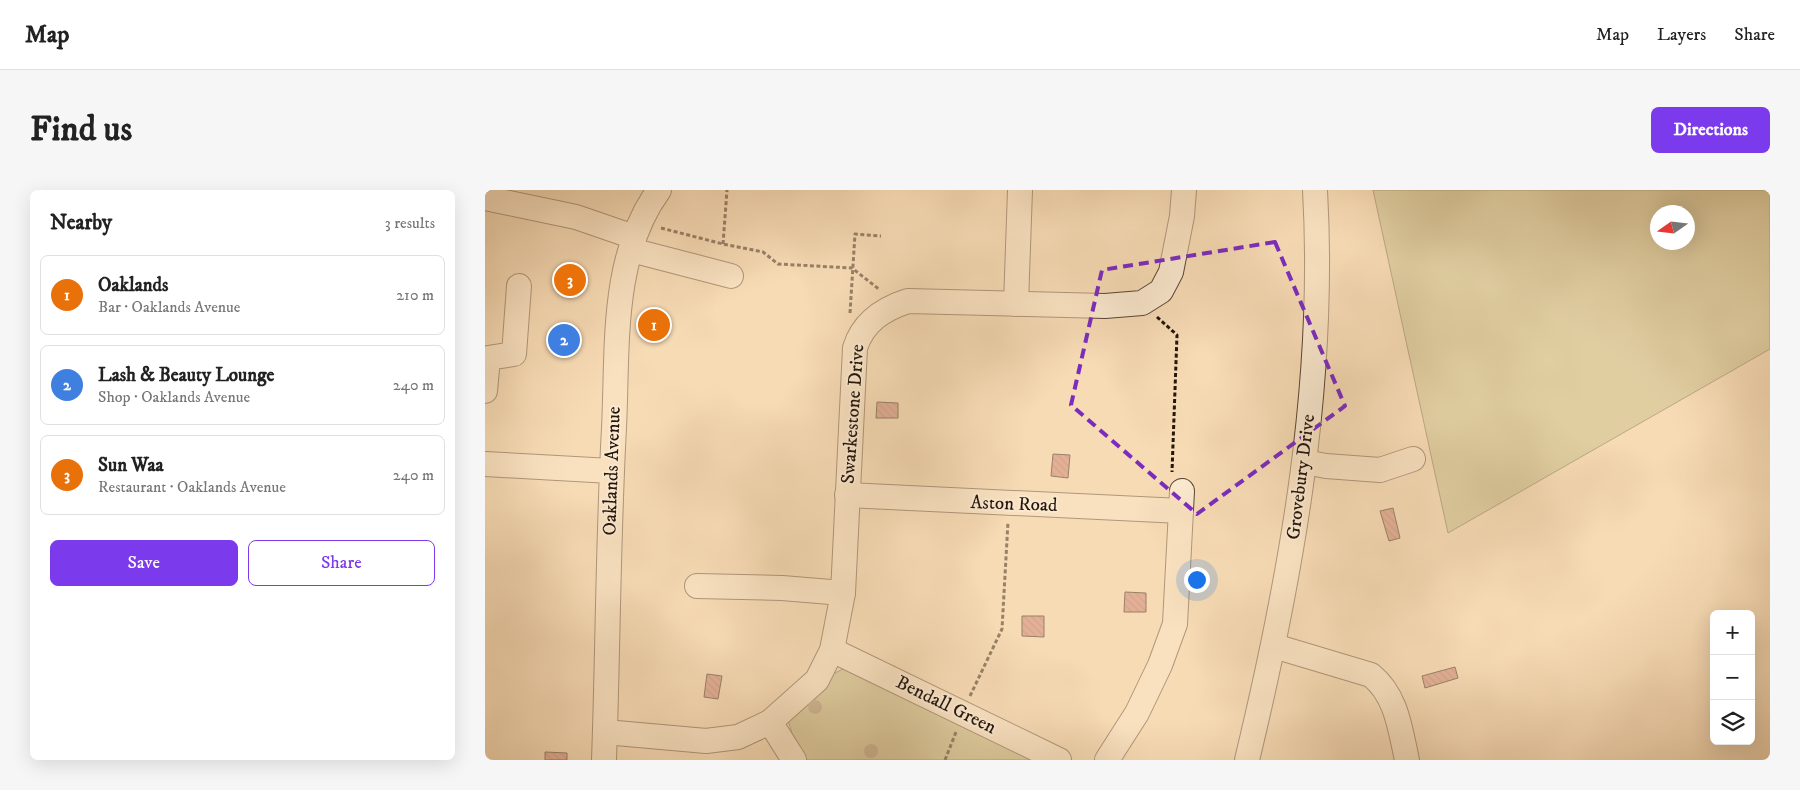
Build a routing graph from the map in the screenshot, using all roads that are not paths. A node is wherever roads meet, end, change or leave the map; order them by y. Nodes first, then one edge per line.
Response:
1 (659, 190) edge
2 (1020, 190) edge
3 (1184, 190) edge
4 (1315, 190) edge
5 (521, 197) edge
6 (485, 198) edge
7 (635, 236) junction
8 (731, 276) dead end
9 (519, 286) dead end
10 (1016, 304) junction
11 (486, 348) edge
12 (485, 391) edge
13 (1413, 459) dead end
14 (1305, 462) junction
15 (485, 464) edge
16 (611, 471) junction
17 (847, 495) junction
18 (697, 586) dead end
19 (843, 593) junction
20 (1274, 646) junction
21 (833, 650) junction
22 (770, 722) junction
23 (605, 732) junction
24 (604, 760) edge
25 (795, 760) edge
26 (1059, 760) edge
27 (1107, 760) edge
28 (1247, 760) edge
29 (1407, 760) edge

1 - 7 street, Oaklands Avenue
2 - 10 street
3 - 10 street, Swarkestone Drive
4 - 14 street, Grovebury Drive
5 - 6 street
5 - 7 street
7 - 8 street
7 - 16 street, Oaklands Avenue
9 - 11 street
10 - 17 street, Swarkestone Drive
11 - 12 street
13 - 14 street
14 - 20 street, Grovebury Drive
15 - 16 street
16 - 23 street, Oaklands Avenue
17 - 19 street, Swarkestone Drive
17 - 27 street, Aston Road
18 - 19 street
19 - 21 street, Swarkestone Drive
20 - 28 street, Grovebury Drive
20 - 29 street
21 - 22 street, Swarkestone Drive
21 - 26 street, Bendall Green
22 - 23 street, Swarkestone Drive
22 - 25 street
23 - 24 street, Oaklands Avenue

